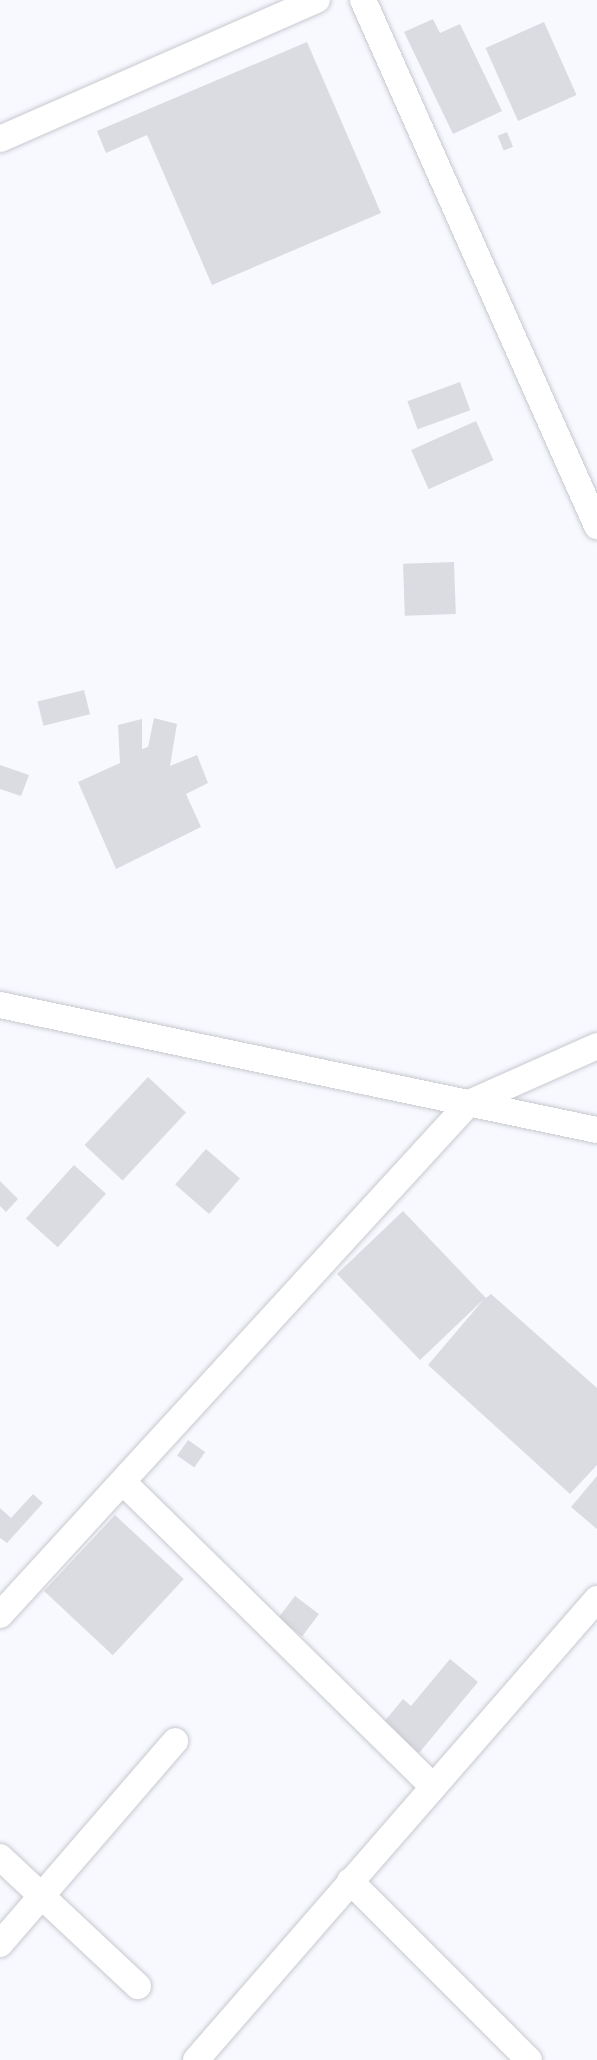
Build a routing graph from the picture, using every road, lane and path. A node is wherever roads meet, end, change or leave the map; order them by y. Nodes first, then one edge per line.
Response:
1 (317, 0) edge
2 (363, 0) edge
3 (0, 139) edge
4 (597, 526) edge
5 (0, 1005) edge
6 (597, 1046) edge
7 (469, 1103) junction
8 (597, 1130) edge
9 (123, 1482) junction
10 (597, 1599) edge
11 (0, 1615) edge
12 (175, 1741) dead end
13 (433, 1787) junction
14 (0, 1857) edge
15 (350, 1881) junction
16 (40, 1895) junction
17 (0, 1944) edge
18 (138, 1986) dead end
19 (196, 2060) edge
20 (529, 2060) edge

1 - 3 street
2 - 4 street
5 - 7 street
6 - 7 street
7 - 8 street
7 - 9 street
9 - 11 street
9 - 13 street
10 - 13 street
12 - 16 street
13 - 15 street
14 - 16 street
15 - 19 street
15 - 20 street
16 - 17 street
16 - 18 street

